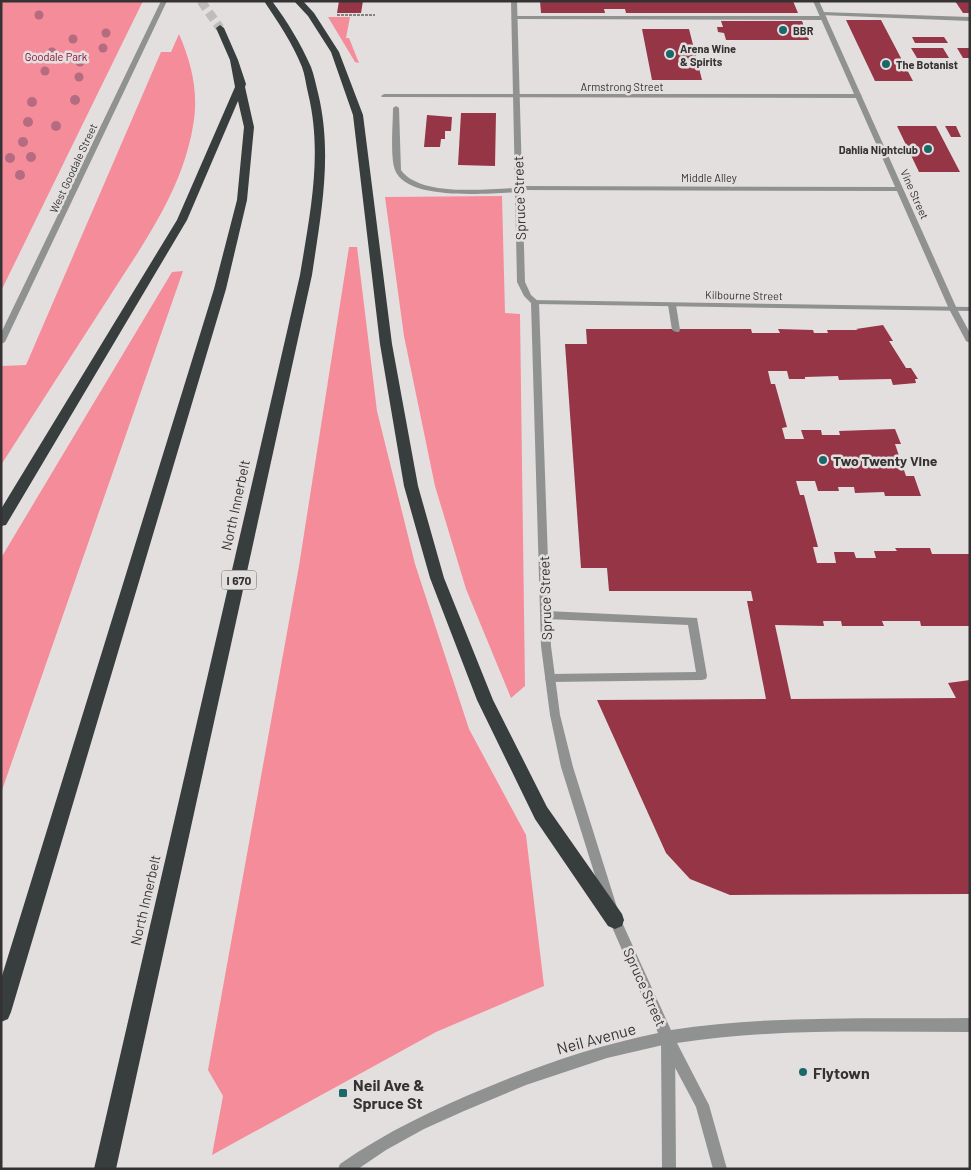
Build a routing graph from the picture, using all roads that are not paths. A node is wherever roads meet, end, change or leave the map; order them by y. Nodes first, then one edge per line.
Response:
1 (268, 1) edge
2 (298, 1) edge
3 (514, 1) edge
4 (816, 1) edge
5 (163, 3) edge
6 (823, 16) junction
7 (514, 18) junction
8 (970, 19) edge
9 (220, 28) tunnel mouth
10 (241, 84) junction
11 (384, 96) dead end
12 (516, 96) junction
13 (859, 96) junction
14 (396, 108) dead end
15 (519, 189) junction
16 (900, 189) junction
17 (535, 302) junction
18 (672, 305) junction
19 (952, 309) junction
20 (970, 309) edge
21 (676, 330) dead end
22 (970, 341) edge
23 (1, 342) edge
24 (1, 521) edge
25 (546, 615) junction
26 (550, 678) junction
27 (615, 920) junction
28 (1, 1012) edge
29 (970, 1025) edge
30 (668, 1038) junction
31 (105, 1166) edge
32 (345, 1169) edge
33 (669, 1169) edge
34 (720, 1169) edge

1 - 31 highway, North Innerbelt / I 670
2 - 27 highway
3 - 7 street, Spruce Street
4 - 6 street, Vine Street
5 - 23 street, West Goodale Street
6 - 7 street
6 - 8 street
6 - 13 street, Vine Street
7 - 12 street, Spruce Street
9 - 10 highway
10 - 24 highway
10 - 28 highway
11 - 12 street, Armstrong Street
12 - 13 street, Armstrong Street
12 - 15 street, Spruce Street
13 - 16 street, Vine Street
14 - 15 street, Middle Alley
15 - 16 street, Middle Alley
15 - 17 street, Spruce Street
16 - 19 street, Vine Street
17 - 18 street, Kilbourne Street
17 - 25 street, Spruce Street
18 - 19 street, Kilbourne Street
18 - 21 street
19 - 20 street, Kilbourne Street
19 - 22 street, Vine Street
25 - 26 street, Spruce Street
25 - 26 street
26 - 27 street, Spruce Street
27 - 30 street, Spruce Street
29 - 30 street, Neil Avenue
30 - 32 street, Neil Avenue
30 - 33 street
30 - 34 street, Spruce Street

